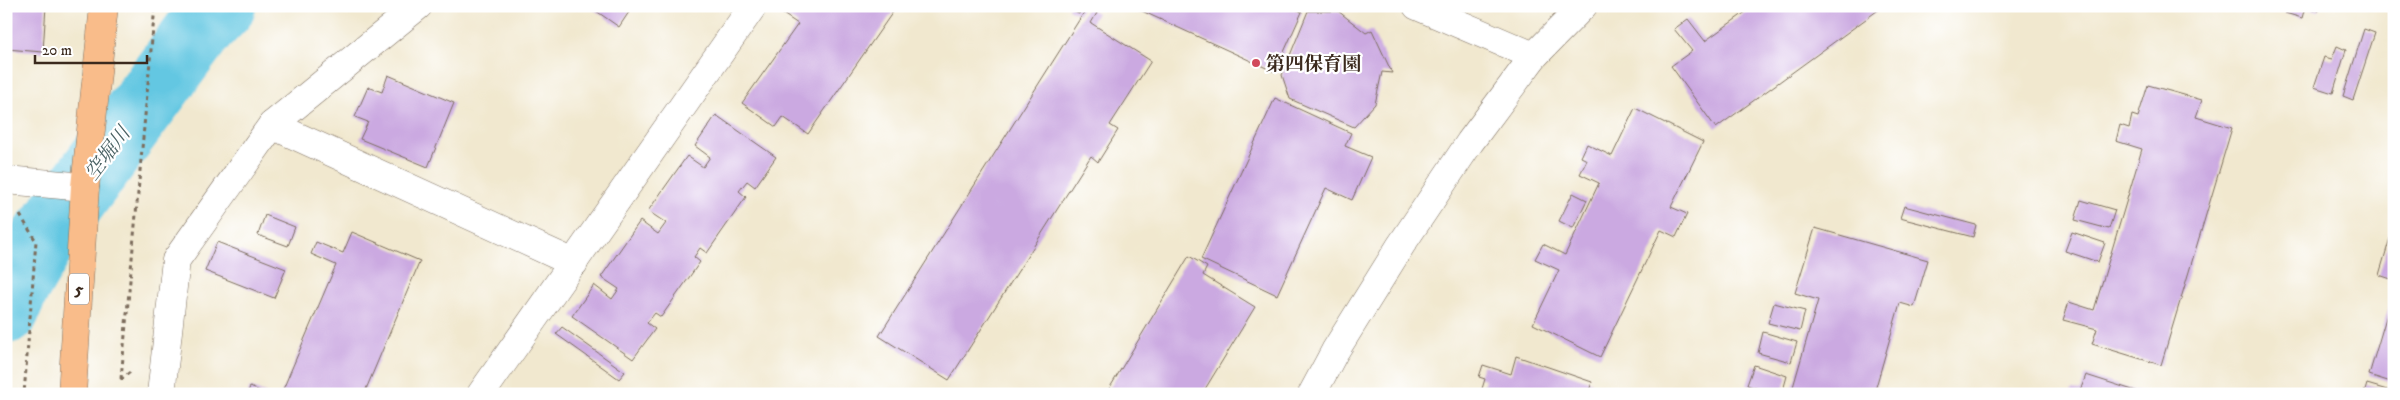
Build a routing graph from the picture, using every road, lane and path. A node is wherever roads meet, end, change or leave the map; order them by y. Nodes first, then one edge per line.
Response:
1 (104, 6) edge
2 (155, 6) edge
3 (418, 6) edge
4 (753, 6) edge
5 (1417, 6) edge
6 (1583, 6) edge
7 (1534, 56) junction
8 (272, 125) junction
9 (6, 180) edge
10 (85, 187) junction
11 (17, 210) dead end
12 (574, 263) junction
13 (121, 380) dead end
14 (24, 394) edge
15 (72, 394) edge
16 (161, 394) edge
17 (481, 394) edge
18 (1312, 394) edge

1 - 10 main road, 5
2 - 13 path
3 - 8 street
4 - 12 street
5 - 7 street
6 - 7 street
7 - 18 street
8 - 12 street
8 - 16 street
9 - 10 street
10 - 15 main road, 5
11 - 14 path
12 - 17 street

